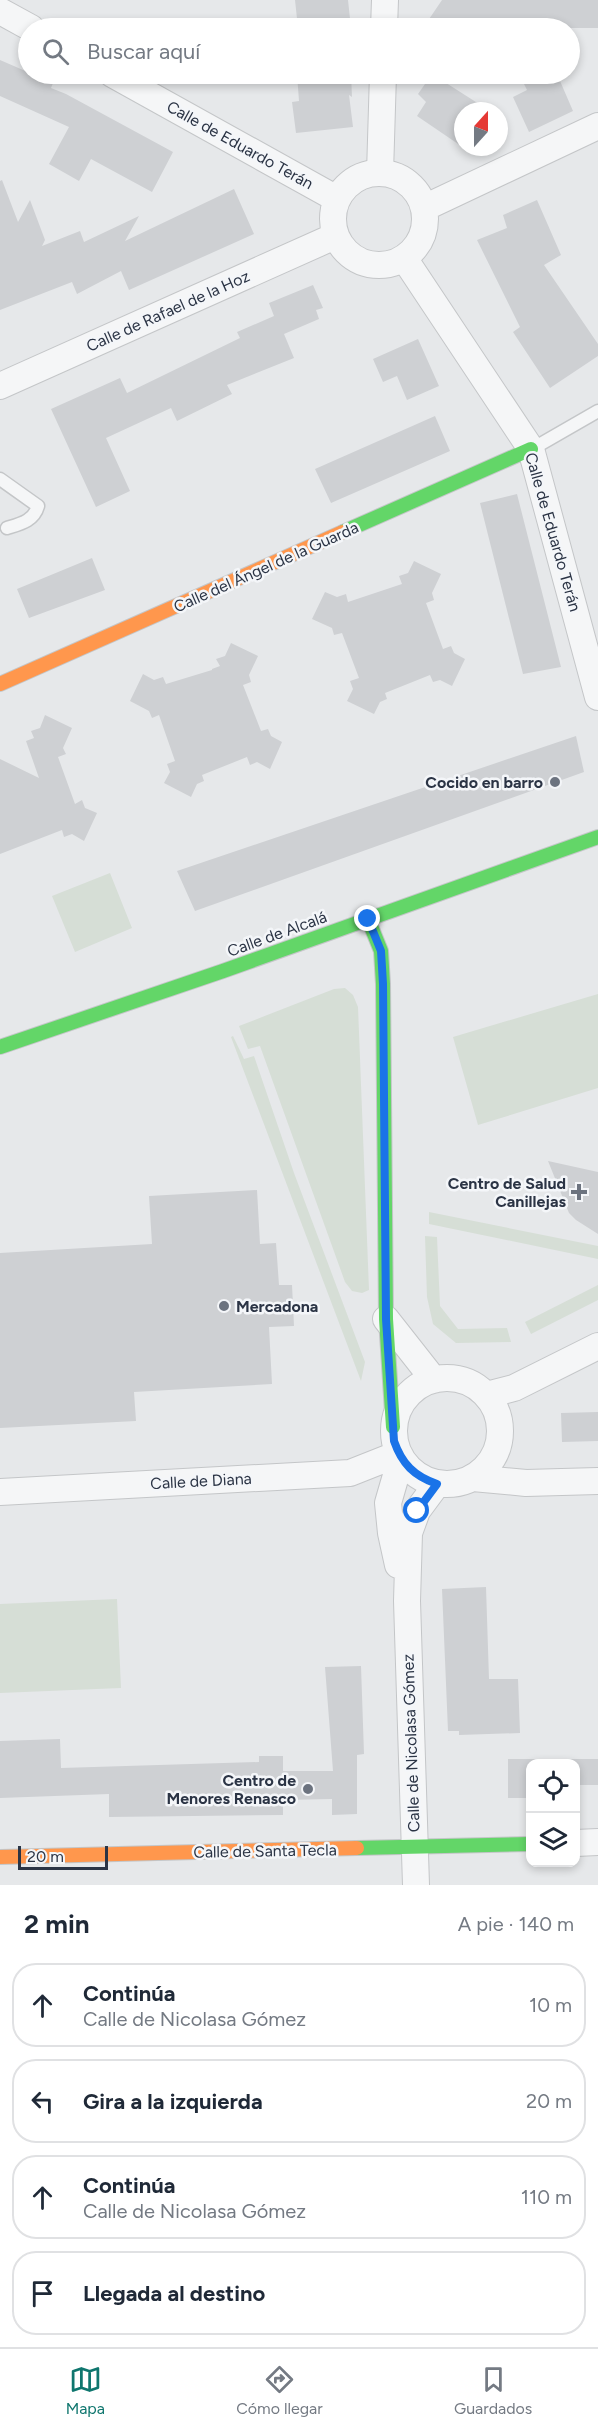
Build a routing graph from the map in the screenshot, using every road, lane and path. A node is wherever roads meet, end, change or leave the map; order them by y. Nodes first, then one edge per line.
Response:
1 (385, 0) edge
2 (0, 11) edge
3 (384, 18) edge
4 (18, 21) edge
5 (130, 84) edge
6 (383, 84) edge
7 (598, 126) edge
8 (380, 173) junction
9 (337, 199) junction
10 (424, 208) junction
11 (336, 236) junction
12 (404, 258) junction
13 (0, 386) edge
14 (598, 411) edge
15 (531, 449) junction
16 (0, 479) edge
17 (7, 528) dead end
18 (0, 684) edge
19 (598, 697) edge
20 (598, 837) edge
21 (368, 919) junction
22 (2, 1039) edge
23 (386, 1319) junction
24 (598, 1346) edge
25 (434, 1380) junction
26 (486, 1395) junction
27 (393, 1427) junction
28 (399, 1456) junction
29 (473, 1478) junction
30 (598, 1481) edge
31 (437, 1484) junction
32 (0, 1492) edge
33 (407, 1601) junction
34 (598, 1842) edge
35 (580, 1843) edge
36 (526, 1844) edge
37 (414, 1848) junction
38 (0, 1857) edge
39 (416, 1885) edge

1 - 3 street
2 - 4 street
5 - 9 street, Calle de Eduardo Terán
6 - 8 street
7 - 10 street
8 - 9 street
8 - 10 street
9 - 11 street
10 - 12 street
11 - 12 street
11 - 13 street, Calle de Rafael de la Hoz
12 - 15 street, Calle de Eduardo Terán
14 - 15 lane
15 - 18 street, Calle del Ángel de la Guarda
15 - 19 street, Calle de Eduardo Terán
16 - 17 lane
20 - 21 street, Calle de Alcalá
21 - 22 street, Calle de Alcalá
21 - 23 street
23 - 25 street
23 - 27 street
24 - 26 street
25 - 26 street
25 - 27 street
26 - 29 street
27 - 28 street
28 - 31 street
28 - 32 street, Calle de Diana
28 - 33 street, Calle de Nicolasa Gómez
29 - 30 street
29 - 31 street
31 - 33 street, Calle de Nicolasa Gómez
33 - 37 street, Calle de Nicolasa Gómez
34 - 35 street
36 - 37 street, Calle de Santa Tecla
37 - 38 street, Calle de Santa Tecla
37 - 39 street, Calle de Nicolasa Gómez

